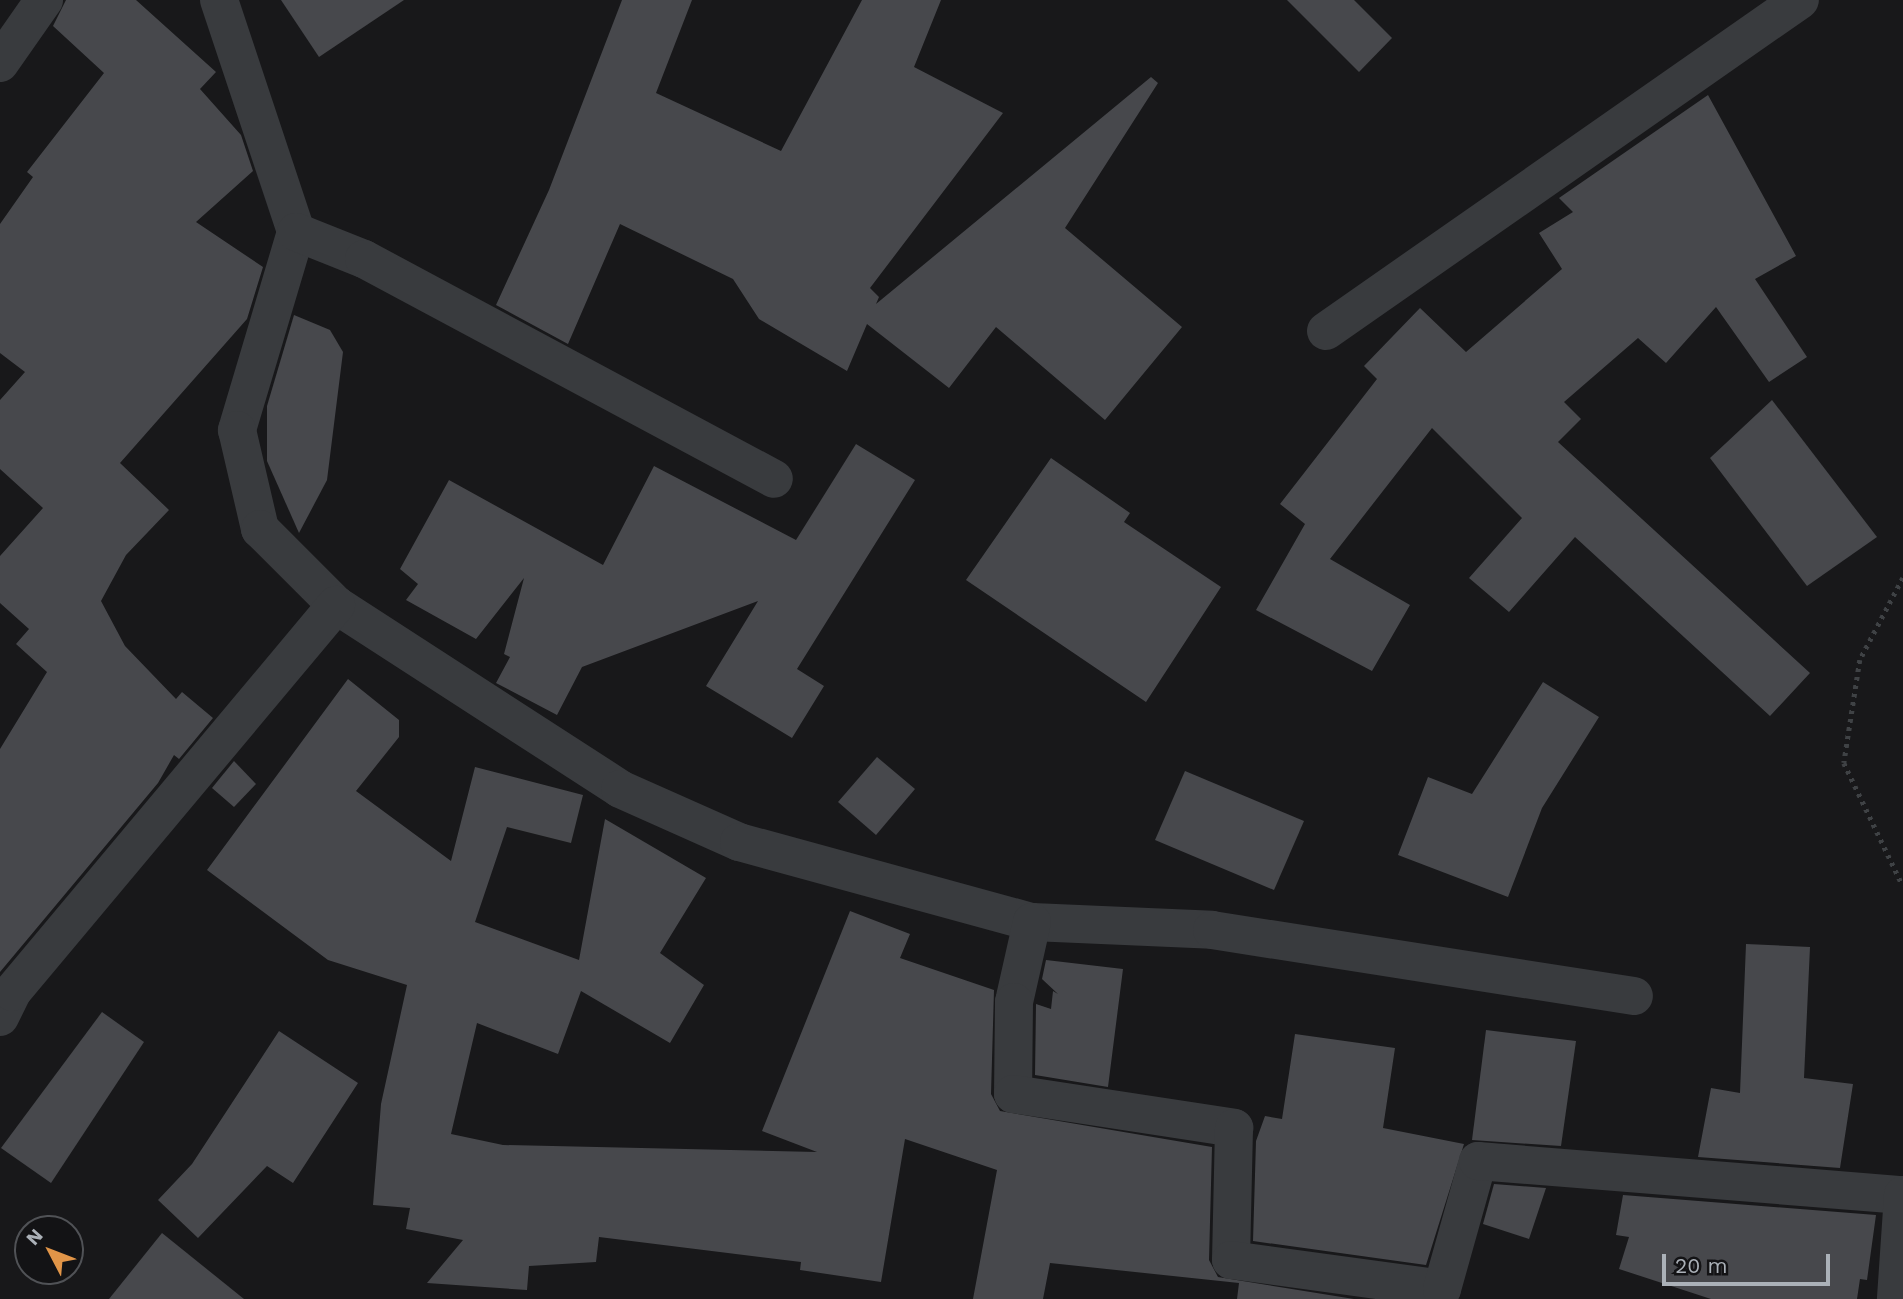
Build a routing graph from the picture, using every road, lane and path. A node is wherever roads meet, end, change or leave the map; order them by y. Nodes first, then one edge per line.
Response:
1 (44, 0) edge
2 (219, 0) edge
3 (1800, 0) edge
4 (0, 63) edge
5 (296, 232) junction
6 (1326, 331) dead end
7 (774, 480) dead end
8 (1903, 578) edge
9 (337, 605) junction
10 (1903, 886) edge
11 (1032, 922) junction
12 (1634, 996) dead end
13 (0, 1017) edge
14 (1896, 1299) edge

1 - 4 street
2 - 5 street
3 - 6 street
5 - 7 street
5 - 9 street
8 - 10 path
9 - 11 street
9 - 13 street
11 - 12 street
11 - 14 street

